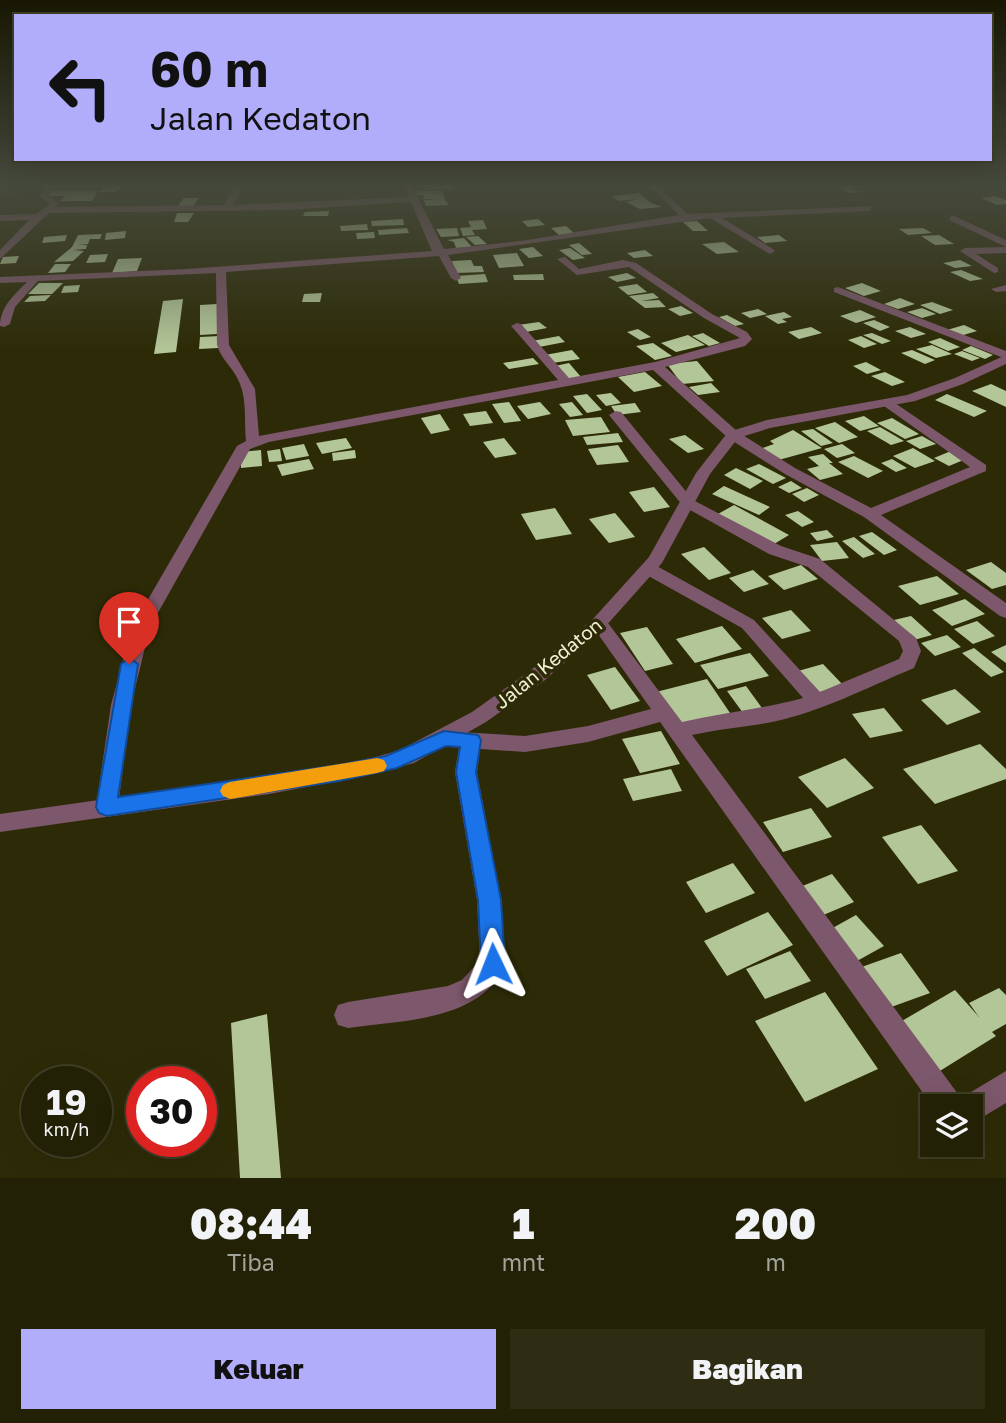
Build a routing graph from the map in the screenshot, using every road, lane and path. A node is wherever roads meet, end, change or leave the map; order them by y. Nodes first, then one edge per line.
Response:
1 (17, 239) edge
2 (432, 239) edge
3 (552, 239) edge
4 (751, 239) edge
5 (770, 250) dead end
6 (1006, 250) edge
7 (440, 253) junction
8 (0, 256) edge
9 (562, 259) dead end
10 (221, 270) junction
11 (994, 270) dead end
12 (456, 278) dead end
13 (35, 279) junction
14 (0, 280) edge
15 (838, 290) dead end
16 (4, 324) dead end
17 (517, 326) dead end
18 (1006, 357) edge
19 (656, 366) junction
20 (566, 382) junction
21 (888, 403) junction
22 (616, 415) dead end
23 (733, 435) junction
24 (253, 442) junction
25 (688, 503) junction
26 (870, 514) junction
27 (649, 569) junction
28 (1006, 612) edge
29 (599, 623) junction
30 (817, 701) junction
31 (671, 722) junction
32 (444, 739) junction
33 (471, 740) junction
34 (107, 807) junction
35 (0, 823) edge
36 (348, 1015) dead end
37 (1006, 1086) edge
38 (941, 1094) edge
39 (983, 1101) edge

1 - 8 street
2 - 7 street
3 - 7 street
4 - 5 street
6 - 11 street
7 - 10 street
7 - 12 street
9 - 19 street
10 - 13 street
10 - 24 street
13 - 14 street
13 - 16 street
15 - 18 street
17 - 20 street
18 - 21 street
19 - 20 street
19 - 23 street
20 - 24 street
21 - 23 street
21 - 26 street
22 - 25 street
23 - 25 street, Jalan Kedaton
23 - 26 street
24 - 34 street
25 - 27 street, Jalan Kedaton
25 - 30 street
26 - 28 street
27 - 29 street, Jalan Kedaton
27 - 30 street
29 - 31 street
29 - 32 street, Jalan Kedaton
30 - 31 street
31 - 33 street
31 - 38 street
32 - 33 street
32 - 34 street, Jalan Kedaton
33 - 36 street
34 - 35 street, Jalan Kedaton
37 - 39 street

